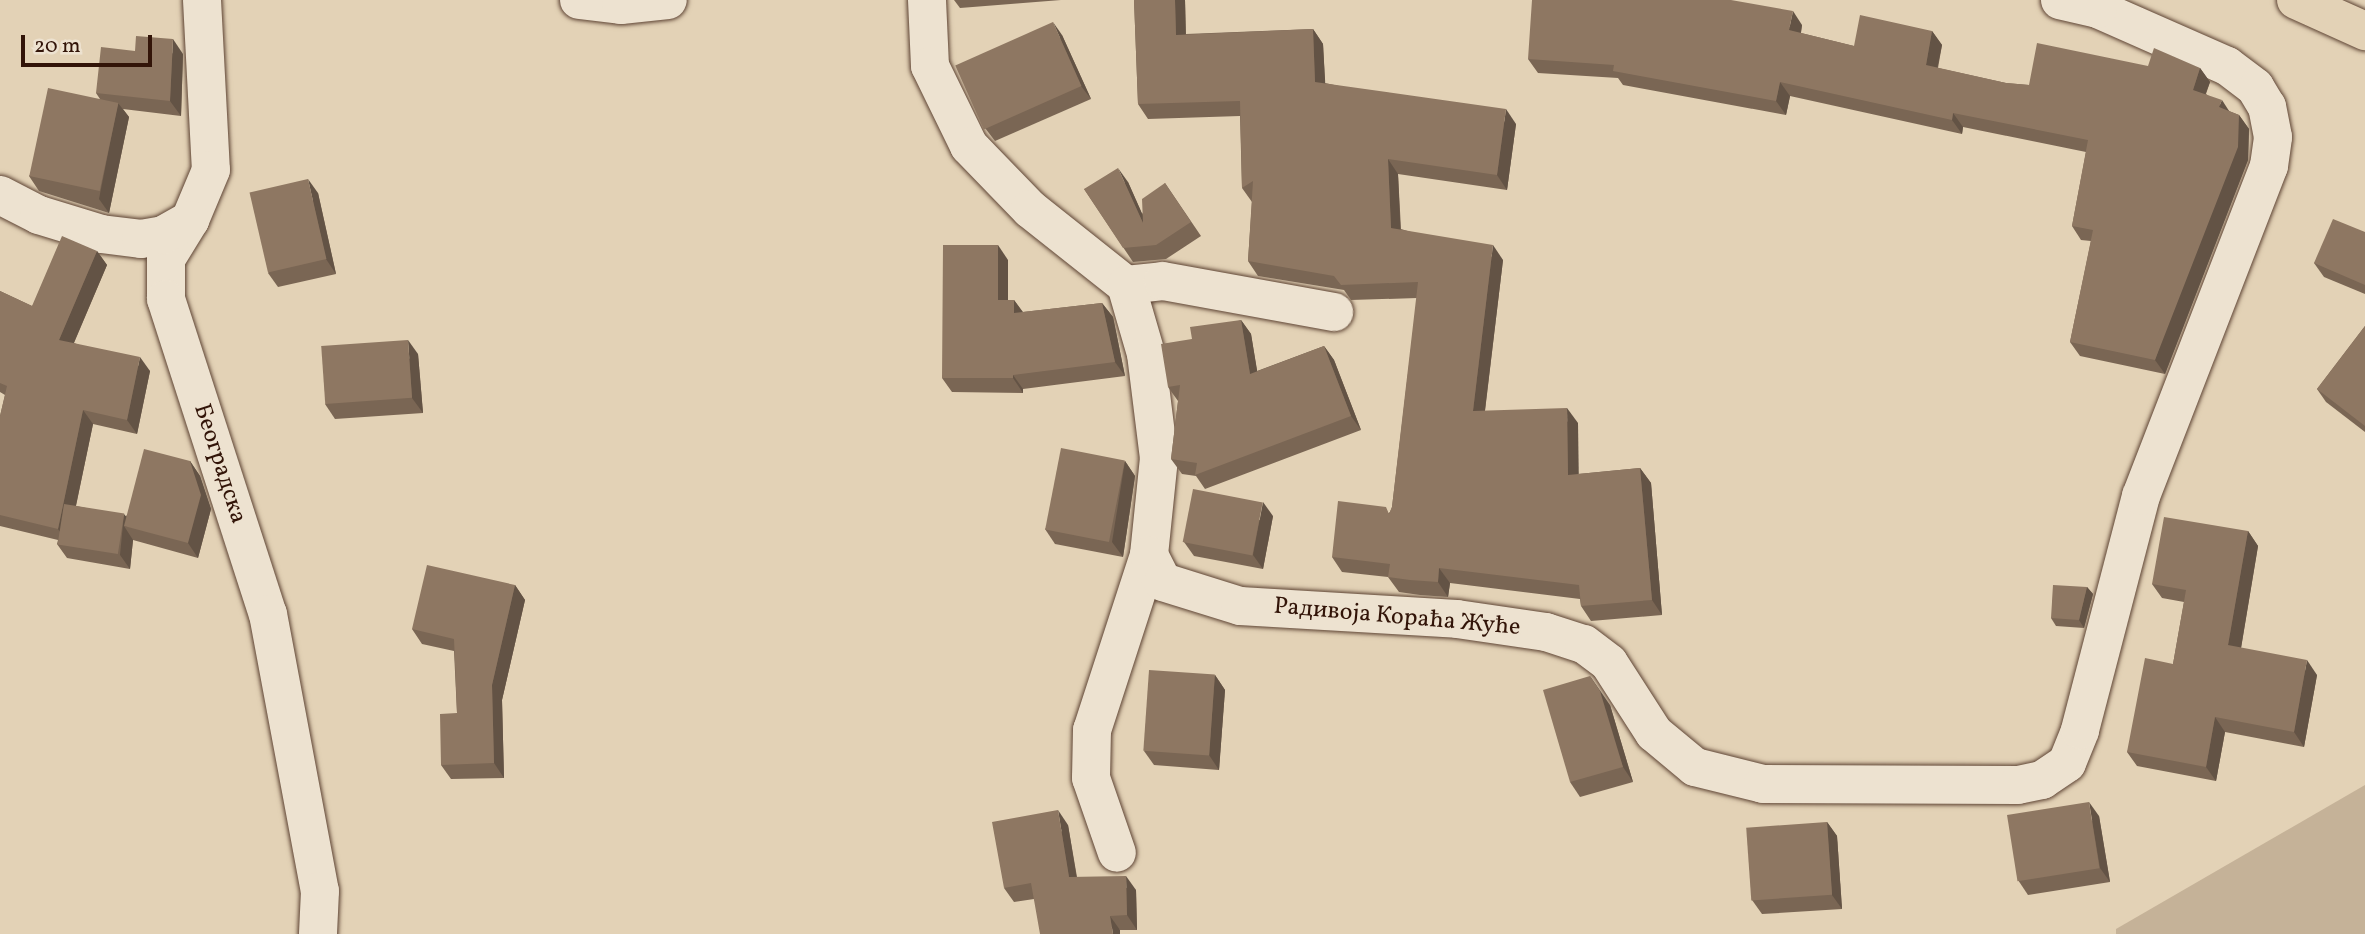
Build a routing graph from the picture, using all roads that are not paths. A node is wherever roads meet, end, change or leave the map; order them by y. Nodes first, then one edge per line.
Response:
1 (202, 0) edge
2 (579, 0) edge
3 (668, 0) edge
4 (927, 0) edge
5 (2060, 0) edge
6 (2296, 0) edge
7 (2365, 31) edge
8 (0, 195) edge
9 (190, 220) junction
10 (1126, 285) junction
11 (1334, 312) dead end
12 (1149, 555) junction
13 (1116, 853) dead end
14 (318, 934) edge

1 - 9 street, Београдска
2 - 3 street
4 - 10 street
5 - 12 street, Радивоја Кораћа Жуће
6 - 7 main road
8 - 9 street
9 - 14 street, Београдска
10 - 11 street
10 - 12 street
12 - 13 street

